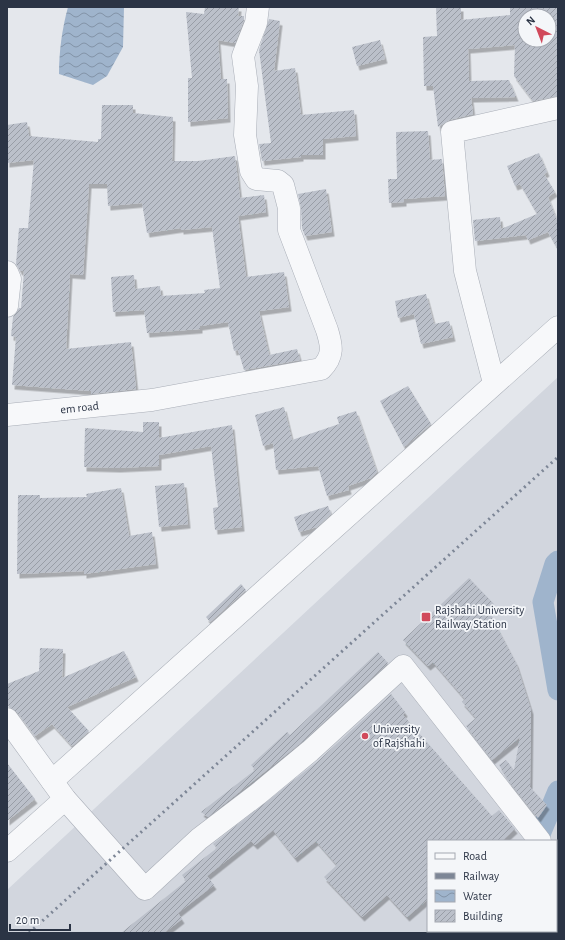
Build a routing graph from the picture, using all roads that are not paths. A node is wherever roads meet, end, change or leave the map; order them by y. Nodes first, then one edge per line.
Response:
1 (258, 7) edge
2 (558, 108) edge
3 (7, 272) edge
4 (7, 306) edge
5 (558, 327) edge
6 (494, 383) junction
7 (7, 415) edge
8 (7, 719) edge
9 (52, 781) junction
10 (66, 799) junction
11 (539, 840) edge
12 (7, 851) edge

1 - 7 street, em road
2 - 6 street
3 - 4 street
5 - 6 street
6 - 9 street
8 - 9 street
9 - 10 street
10 - 11 street
10 - 12 street

